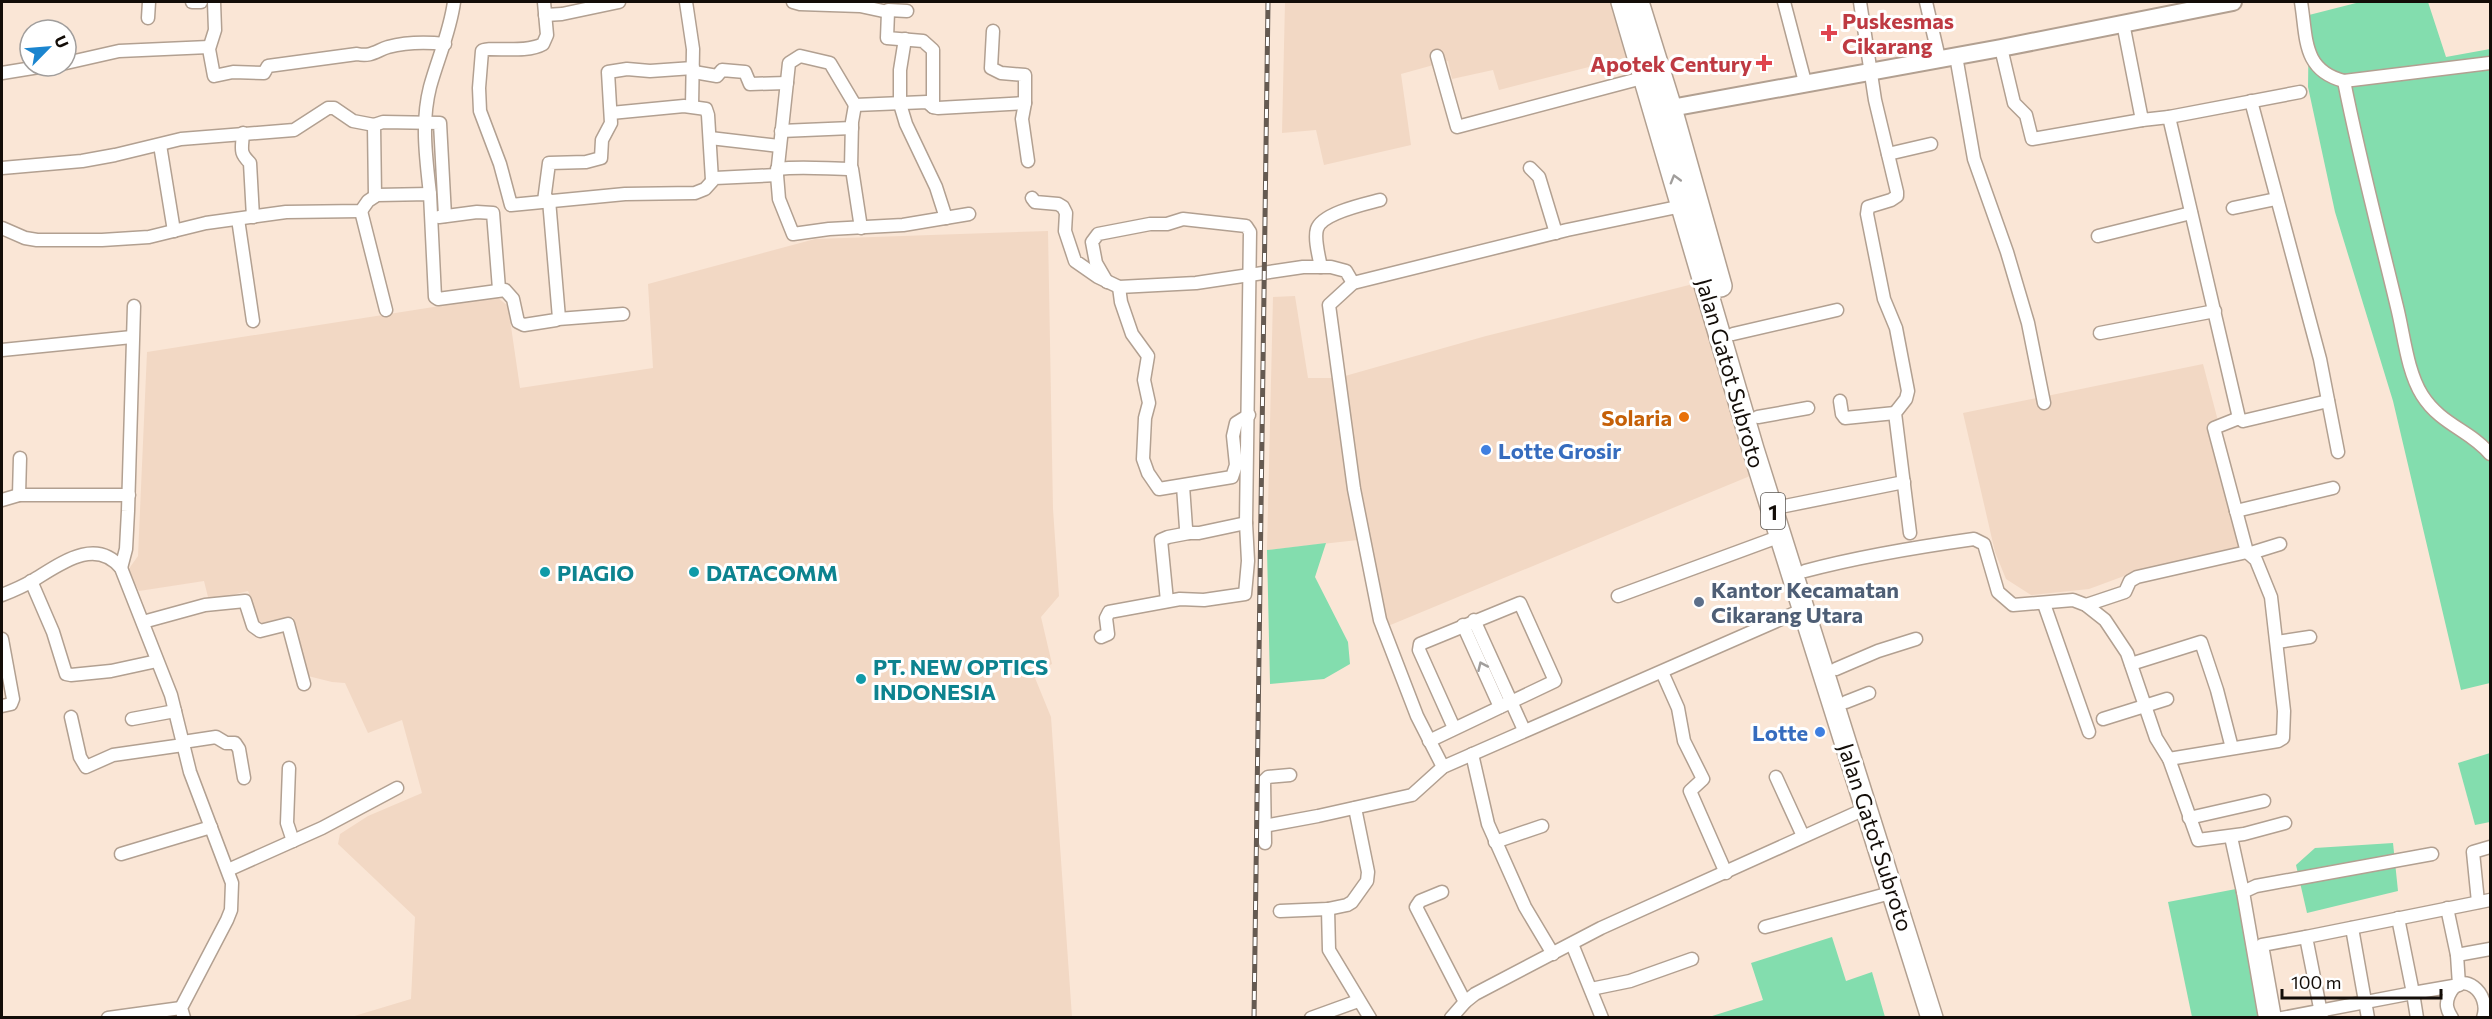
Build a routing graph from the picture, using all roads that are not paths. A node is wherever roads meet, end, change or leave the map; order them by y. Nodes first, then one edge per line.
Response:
1 (149, 2) edge
2 (192, 2) edge
3 (201, 2) edge
4 (214, 2) edge
5 (454, 2) edge
6 (544, 2) edge
7 (619, 2) edge
8 (686, 2) edge
9 (793, 2) edge
10 (1622, 2) edge
11 (1638, 2) edge
12 (1785, 2) edge
13 (1860, 2) edge
14 (1926, 2) edge
15 (2233, 2) edge
16 (2301, 2) edge
17 (2196, 5) edge
18 (907, 11) dead end
19 (888, 12) junction
20 (545, 15) junction
21 (148, 18) dead end
22 (2123, 23) junction
23 (993, 31) dead end
24 (905, 39) junction
25 (445, 44) junction
26 (209, 47) junction
27 (2001, 48) junction
28 (1437, 56) dead end
29 (1948, 57) junction
30 (78, 60) edge
31 (2490, 63) edge
32 (18, 70) edge
33 (693, 70) junction
34 (1871, 70) junction
35 (2, 73) edge
36 (1646, 77) junction
37 (2344, 81) junction
38 (1805, 82) junction
39 (787, 83) junction
40 (2300, 92) dead end
41 (2251, 101) junction
42 (1025, 103) junction
43 (900, 104) junction
44 (855, 105) junction
45 (692, 106) junction
46 (933, 107) junction
47 (1671, 108) junction
48 (611, 112) junction
49 (2169, 117) junction
50 (2142, 120) junction
51 (424, 122) junction
52 (374, 125) junction
53 (852, 128) junction
54 (781, 131) junction
55 (243, 133) junction
56 (710, 138) junction
57 (1931, 144) dead end
58 (160, 145) junction
59 (779, 146) junction
60 (1888, 154) junction
61 (1028, 161) dead end
62 (2, 168) edge
63 (851, 168) junction
64 (1530, 168) dead end
65 (777, 172) junction
66 (712, 180) junction
67 (430, 194) junction
68 (375, 196) junction
69 (1032, 198) dead end
70 (2276, 199) junction
71 (1380, 200) dead end
72 (547, 201) junction
73 (1682, 206) junction
74 (2234, 208) dead end
75 (361, 212) junction
76 (2191, 213) junction
77 (969, 214) dead end
78 (253, 216) junction
79 (445, 216) junction
80 (430, 218) junction
81 (946, 218) junction
82 (238, 219) junction
83 (2, 228) edge
84 (861, 228) junction
85 (174, 231) junction
86 (1556, 233) junction
87 (2098, 236) dead end
88 (1321, 267) junction
89 (1251, 273) junction
90 (1353, 283) junction
91 (1113, 284) junction
92 (499, 289) junction
93 (134, 306) dead end
94 (386, 310) dead end
95 (1837, 310) dead end
96 (2215, 311) junction
97 (622, 314) dead end
98 (558, 320) junction
99 (253, 321) dead end
100 (2100, 333) dead end
101 (1734, 334) junction
102 (132, 337) junction
103 (2, 350) edge
104 (1840, 401) dead end
105 (2328, 401) junction
106 (2044, 403) dead end
107 (1808, 408) dead end
108 (1895, 413) junction
109 (1249, 415) junction
110 (1758, 417) junction
111 (2239, 418) junction
112 (2338, 452) dead end
113 (2490, 454) edge
114 (20, 458) dead end
115 (1904, 482) junction
116 (1183, 486) junction
117 (2333, 488) dead end
118 (19, 495) junction
119 (129, 495) junction
120 (2, 500) edge
121 (1785, 506) junction
122 (2236, 511) junction
123 (1246, 523) junction
124 (1189, 533) junction
125 (1910, 533) dead end
126 (1781, 536) junction
127 (2280, 544) dead end
128 (2249, 553) junction
129 (121, 568) junction
130 (1805, 572) junction
131 (31, 582) junction
132 (2, 595) edge
133 (1618, 596) dead end
134 (1167, 601) junction
135 (2044, 604) junction
136 (2086, 605) junction
137 (1804, 609) junction
138 (142, 622) junction
139 (1469, 622) junction
140 (2310, 637) dead end
141 (1101, 638) dead end
142 (2, 639) edge
143 (1916, 639) dead end
144 (2277, 642) junction
145 (157, 661) junction
146 (2130, 664) junction
147 (1836, 669) junction
148 (1662, 672) junction
149 (304, 684) dead end
150 (1869, 693) dead end
151 (2167, 699) dead end
152 (1846, 702) junction
153 (1505, 704) junction
154 (2, 706) edge
155 (2145, 707) junction
156 (175, 711) junction
157 (71, 717) dead end
158 (132, 719) dead end
159 (2103, 719) dead end
160 (1454, 728) junction
161 (1524, 730) junction
162 (2090, 732) dead end
163 (1429, 741) junction
164 (183, 744) junction
165 (2232, 748) junction
166 (1472, 754) junction
167 (2169, 759) junction
168 (1443, 767) junction
169 (289, 768) dead end
170 (1290, 775) dead end
171 (1776, 777) dead end
172 (244, 778) dead end
173 (397, 788) dead end
174 (2264, 801) dead end
175 (1355, 808) junction
176 (1867, 808) junction
177 (2189, 818) junction
178 (2285, 823) dead end
179 (1264, 825) junction
180 (1542, 826) dead end
181 (211, 827) junction
182 (1803, 836) junction
183 (2231, 837) junction
184 (293, 841) junction
185 (1495, 842) junction
186 (1265, 843) dead end
187 (2490, 848) edge
188 (121, 854) dead end
189 (2432, 854) dead end
190 (228, 870) junction
191 (1726, 873) junction
192 (1442, 892) dead end
193 (1894, 892) junction
194 (2243, 892) junction
195 (2484, 901) edge
196 (2447, 908) junction
197 (1328, 909) junction
198 (1280, 911) dead end
199 (2398, 918) junction
200 (1765, 927) dead end
201 (2352, 928) junction
202 (2306, 937) junction
203 (1572, 944) junction
204 (2490, 949) edge
205 (1553, 954) junction
206 (2457, 955) junction
207 (1692, 959) dead end
208 (2459, 985) junction
209 (1591, 989) junction
210 (2412, 993) junction
211 (2489, 999) edge
212 (1358, 1001) junction
213 (1465, 1002) junction
214 (2366, 1002) junction
215 (182, 1013) edge
216 (2321, 1014) edge
217 (1454, 1016) edge
218 (108, 1017) edge
219 (1311, 1017) edge
220 (1370, 1017) edge
221 (1602, 1017) edge
222 (1932, 1017) edge
223 (1947, 1017) edge
224 (2265, 1017) edge
225 (2275, 1017) edge
226 (2282, 1017) edge
227 (2368, 1017) edge
228 (2417, 1017) edge
229 (2452, 1017) edge
230 (2483, 1017) edge

1 - 21 street
2 - 3 street
4 - 26 street
5 - 25 street
6 - 20 street
7 - 20 street
8 - 33 street
9 - 19 street
10 - 36 highway, Jalan Gatot Subroto / 1
11 - 47 highway, Jalan Gatot Subroto / 1
12 - 38 street
13 - 34 street
14 - 29 street
15 - 17 main road
16 - 37 street
17 - 22 main road
18 - 19 street
19 - 24 street
20 - 72 street
22 - 27 main road
22 - 50 street
23 - 42 street
24 - 43 street
24 - 46 street
25 - 26 street
25 - 51 street
26 - 30 street
27 - 29 main road
27 - 50 street
28 - 36 street
29 - 34 main road
29 - 106 street
31 - 37 street
32 - 35 street
33 - 39 street
33 - 45 street
33 - 48 street
34 - 38 main road
34 - 60 street
73 -> 36 highway, Jalan Gatot Subroto / 1
37 - 113 street
38 - 47 main road
39 - 44 street
39 - 54 street
40 - 41 street
41 - 49 street
41 - 70 street
42 - 46 street
42 - 61 street
43 - 44 street
43 - 46 street
43 - 81 street
44 - 53 street
45 - 48 street
45 - 56 street
47 - 101 highway, Jalan Gatot Subroto / 1
48 - 72 street
49 - 50 street
49 - 76 street
51 - 52 street
51 - 67 street
51 - 79 street
52 - 55 street
52 - 68 street
53 - 54 street
53 - 63 street
54 - 59 street
55 - 58 street
55 - 78 street
56 - 59 street
56 - 66 street
57 - 60 street
58 - 62 street
58 - 85 street
59 - 65 street
60 - 108 street
63 - 65 street
63 - 84 street
64 - 86 street
65 - 66 street
65 - 84 street
66 - 72 street
67 - 68 street
67 - 80 street
68 - 75 street
69 - 91 street
70 - 74 street
70 - 105 street
71 - 88 street
72 - 98 street
73 - 86 street
73 - 126 highway, Jalan Gatot Subroto / 1
75 - 78 street
75 - 94 street
76 - 87 street
76 - 96 street
77 - 81 street
78 - 82 street
79 - 80 street
79 - 92 street
80 - 92 street
81 - 84 street
82 - 85 street
82 - 99 street
83 - 85 street
86 - 90 street
88 - 89 street
88 - 90 street
89 - 91 street
89 - 91 street
89 - 109 street
90 - 163 street
91 - 116 street
92 - 98 street
93 - 102 street
95 - 101 street
96 - 100 street
96 - 111 street
97 - 98 street
101 - 110 highway, Jalan Gatot Subroto / 1
102 - 103 street
102 - 119 street
104 - 108 street
105 - 111 street
105 - 112 street
107 - 110 street
108 - 115 street
109 - 116 street
109 - 123 street
110 - 121 highway, Jalan Gatot Subroto / 1
111 - 122 street
114 - 118 street
115 - 121 street
115 - 125 street
116 - 124 street
117 - 122 street
118 - 119 street
118 - 120 street
119 - 129 street
121 - 130 highway, Jalan Gatot Subroto / 1
122 - 128 street
123 - 124 street
123 - 134 street
124 - 134 street
126 - 133 street
126 - 137 highway, Jalan Gatot Subroto / 1
127 - 128 street
128 - 136 street
128 - 144 street
129 - 131 street
129 - 138 street
130 - 135 street
130 - 147 highway, Jalan Gatot Subroto / 1
131 - 132 street
131 - 145 street
134 - 141 street
135 - 136 street
135 - 162 street
136 - 146 street
137 - 148 street
137 - 176 highway, Jalan Gatot Subroto / 1
138 - 145 street
138 - 149 street
139 - 153 street
139 - 153 street
139 - 160 street
140 - 144 street
142 - 154 street
143 - 147 street
144 - 165 street
145 - 156 street
146 - 155 street
146 - 165 street
147 - 152 highway, Jalan Gatot Subroto / 1
148 - 161 street
148 - 191 street
150 - 152 street
151 - 155 street
152 - 223 highway, Jalan Gatot Subroto / 1
153 - 160 street
153 - 161 street
155 - 159 street
155 - 167 street
156 - 158 street
156 - 164 street
157 - 164 street
160 - 163 street
161 - 166 street
163 - 168 street
164 - 172 street
164 - 181 street
165 - 167 street
166 - 168 street
166 - 185 street
167 - 177 street
168 - 175 street
169 - 184 street
170 - 179 street
171 - 182 street
173 - 184 street
174 - 177 street
175 - 179 street
175 - 197 street
176 - 182 street
176 - 193 highway, Jalan Gatot Subroto / 1
177 - 183 street
178 - 183 street
179 - 186 street
180 - 185 street
181 - 188 street
181 - 190 street
182 - 191 street
183 - 194 street
184 - 190 street
185 - 205 street
187 - 195 street
189 - 194 street
190 - 215 street
191 - 203 street
192 - 213 street
193 - 200 street
193 - 222 highway, Jalan Gatot Subroto / 1
194 - 224 street
195 - 196 street
196 - 199 street
196 - 206 street
197 - 198 street
197 - 212 street
199 - 201 street
199 - 210 street
201 - 202 street
201 - 214 street
202 - 216 street
202 - 225 street
203 - 205 street
203 - 209 street
204 - 206 street
205 - 213 street
206 - 208 street
207 - 209 street
208 - 210 street
208 - 211 street
208 - 229 street
209 - 221 street
210 - 214 street
210 - 228 street
211 - 230 street
212 - 219 street
212 - 220 street
213 - 217 street
214 - 216 street
214 - 227 street
215 - 218 street
216 - 226 street

